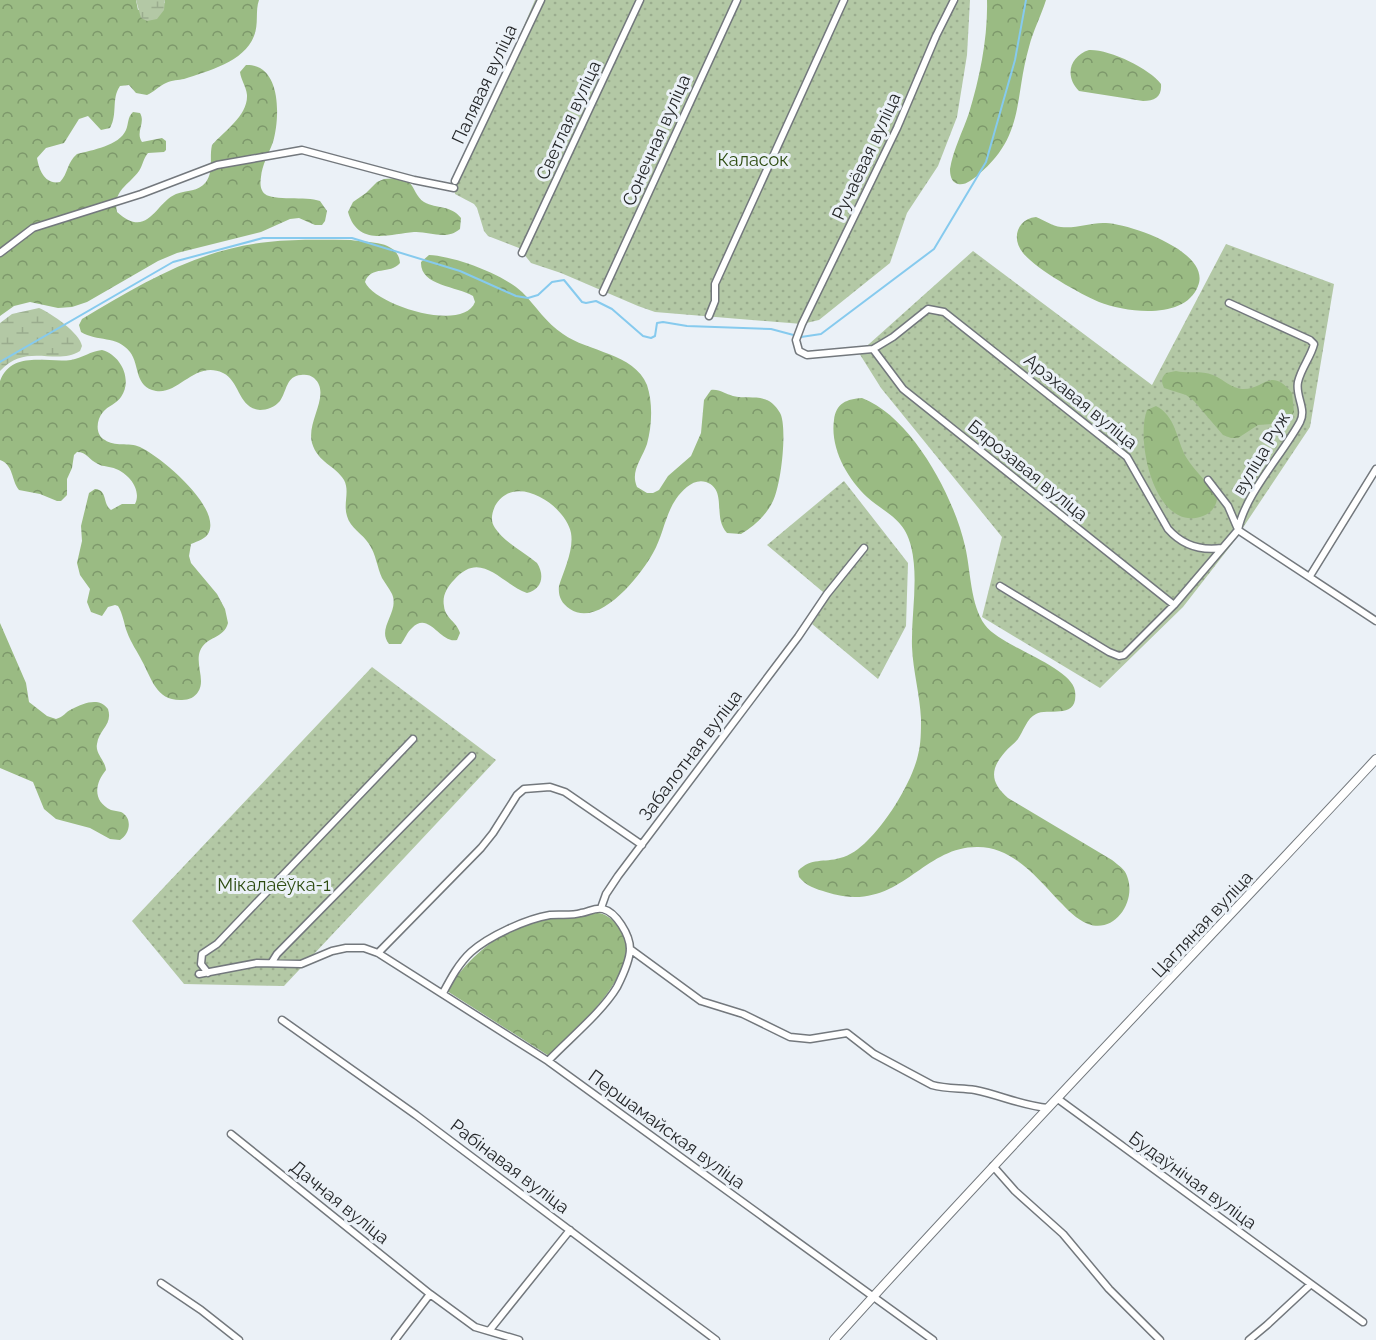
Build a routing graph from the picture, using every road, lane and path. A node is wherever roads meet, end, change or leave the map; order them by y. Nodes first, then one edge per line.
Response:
1 (541, 0) edge
2 (640, 0) edge
3 (737, 0) edge
4 (844, 0) edge
5 (954, 0) edge
6 (522, 252) dead end
7 (0, 254) edge
8 (603, 292) dead end
9 (1229, 303) dead end
10 (709, 316) dead end
11 (873, 349) junction
12 (1376, 469) edge
13 (1208, 480) dead end
14 (1238, 530) junction
15 (864, 548) dead end
16 (1222, 548) junction
17 (1310, 576) junction
18 (1000, 586) dead end
19 (1174, 605) junction
20 (1376, 621) edge
21 (414, 739) dead end
22 (472, 756) dead end
23 (1376, 759) edge
24 (642, 845) junction
25 (601, 908) junction
26 (630, 949) junction
27 (378, 952) junction
28 (272, 962) junction
29 (208, 973) junction
30 (199, 974) dead end
31 (442, 993) junction
32 (282, 1020) dead end
33 (548, 1061) junction
34 (1058, 1099) junction
35 (1048, 1108) junction
36 (231, 1134) dead end
37 (993, 1166) junction
38 (570, 1230) junction
39 (160, 1283) dead end
40 (1311, 1284) junction
41 (430, 1294) junction
42 (874, 1296) junction
43 (1363, 1322) dead end
44 (489, 1331) junction
45 (239, 1340) edge
46 (394, 1340) edge
47 (519, 1340) edge
48 (716, 1340) edge
49 (834, 1340) edge
50 (933, 1340) edge
51 (1160, 1340) edge
52 (1249, 1340) edge

1 - 7 street, Палявая вуліца
2 - 6 street, Светлая вуліца
3 - 8 street, Сонечная вуліца
4 - 10 street
5 - 11 street, Ручаёвая вуліца
9 - 14 street, вуліца Руж
11 - 16 street, Арэхавая вуліца
11 - 19 street, Бярозавая вуліца
12 - 17 street
13 - 14 street
14 - 16 street
14 - 17 street
15 - 24 street, Забалотная вуліца
16 - 19 street
17 - 20 street
18 - 19 street
21 - 29 street
22 - 28 street
23 - 34 street, Цагляная вуліца
24 - 25 street, Забалотная вуліца
24 - 27 street
25 - 26 street
25 - 31 street
26 - 33 street
26 - 35 street
27 - 28 street
27 - 31 street, Першамайская вуліца
28 - 29 street
29 - 30 street
31 - 33 street, Першамайская вуліца
32 - 38 street, Рабінавая вуліца
33 - 42 street, Першамайская вуліца
34 - 35 street, Цагляная вуліца
34 - 40 street, Будаўнічая вуліца
35 - 37 street, Цагляная вуліца
36 - 41 street, Дачная вуліца
37 - 42 street, Цагляная вуліца
37 - 51 street
38 - 44 street
38 - 48 street, Рабінавая вуліца
39 - 45 street
40 - 43 street, Будаўнічая вуліца
40 - 52 street
41 - 44 street, Дачная вуліца
41 - 46 street
42 - 49 street, Цагляная вуліца
42 - 50 street, Першамайская вуліца
44 - 47 street, Дачная вуліца

